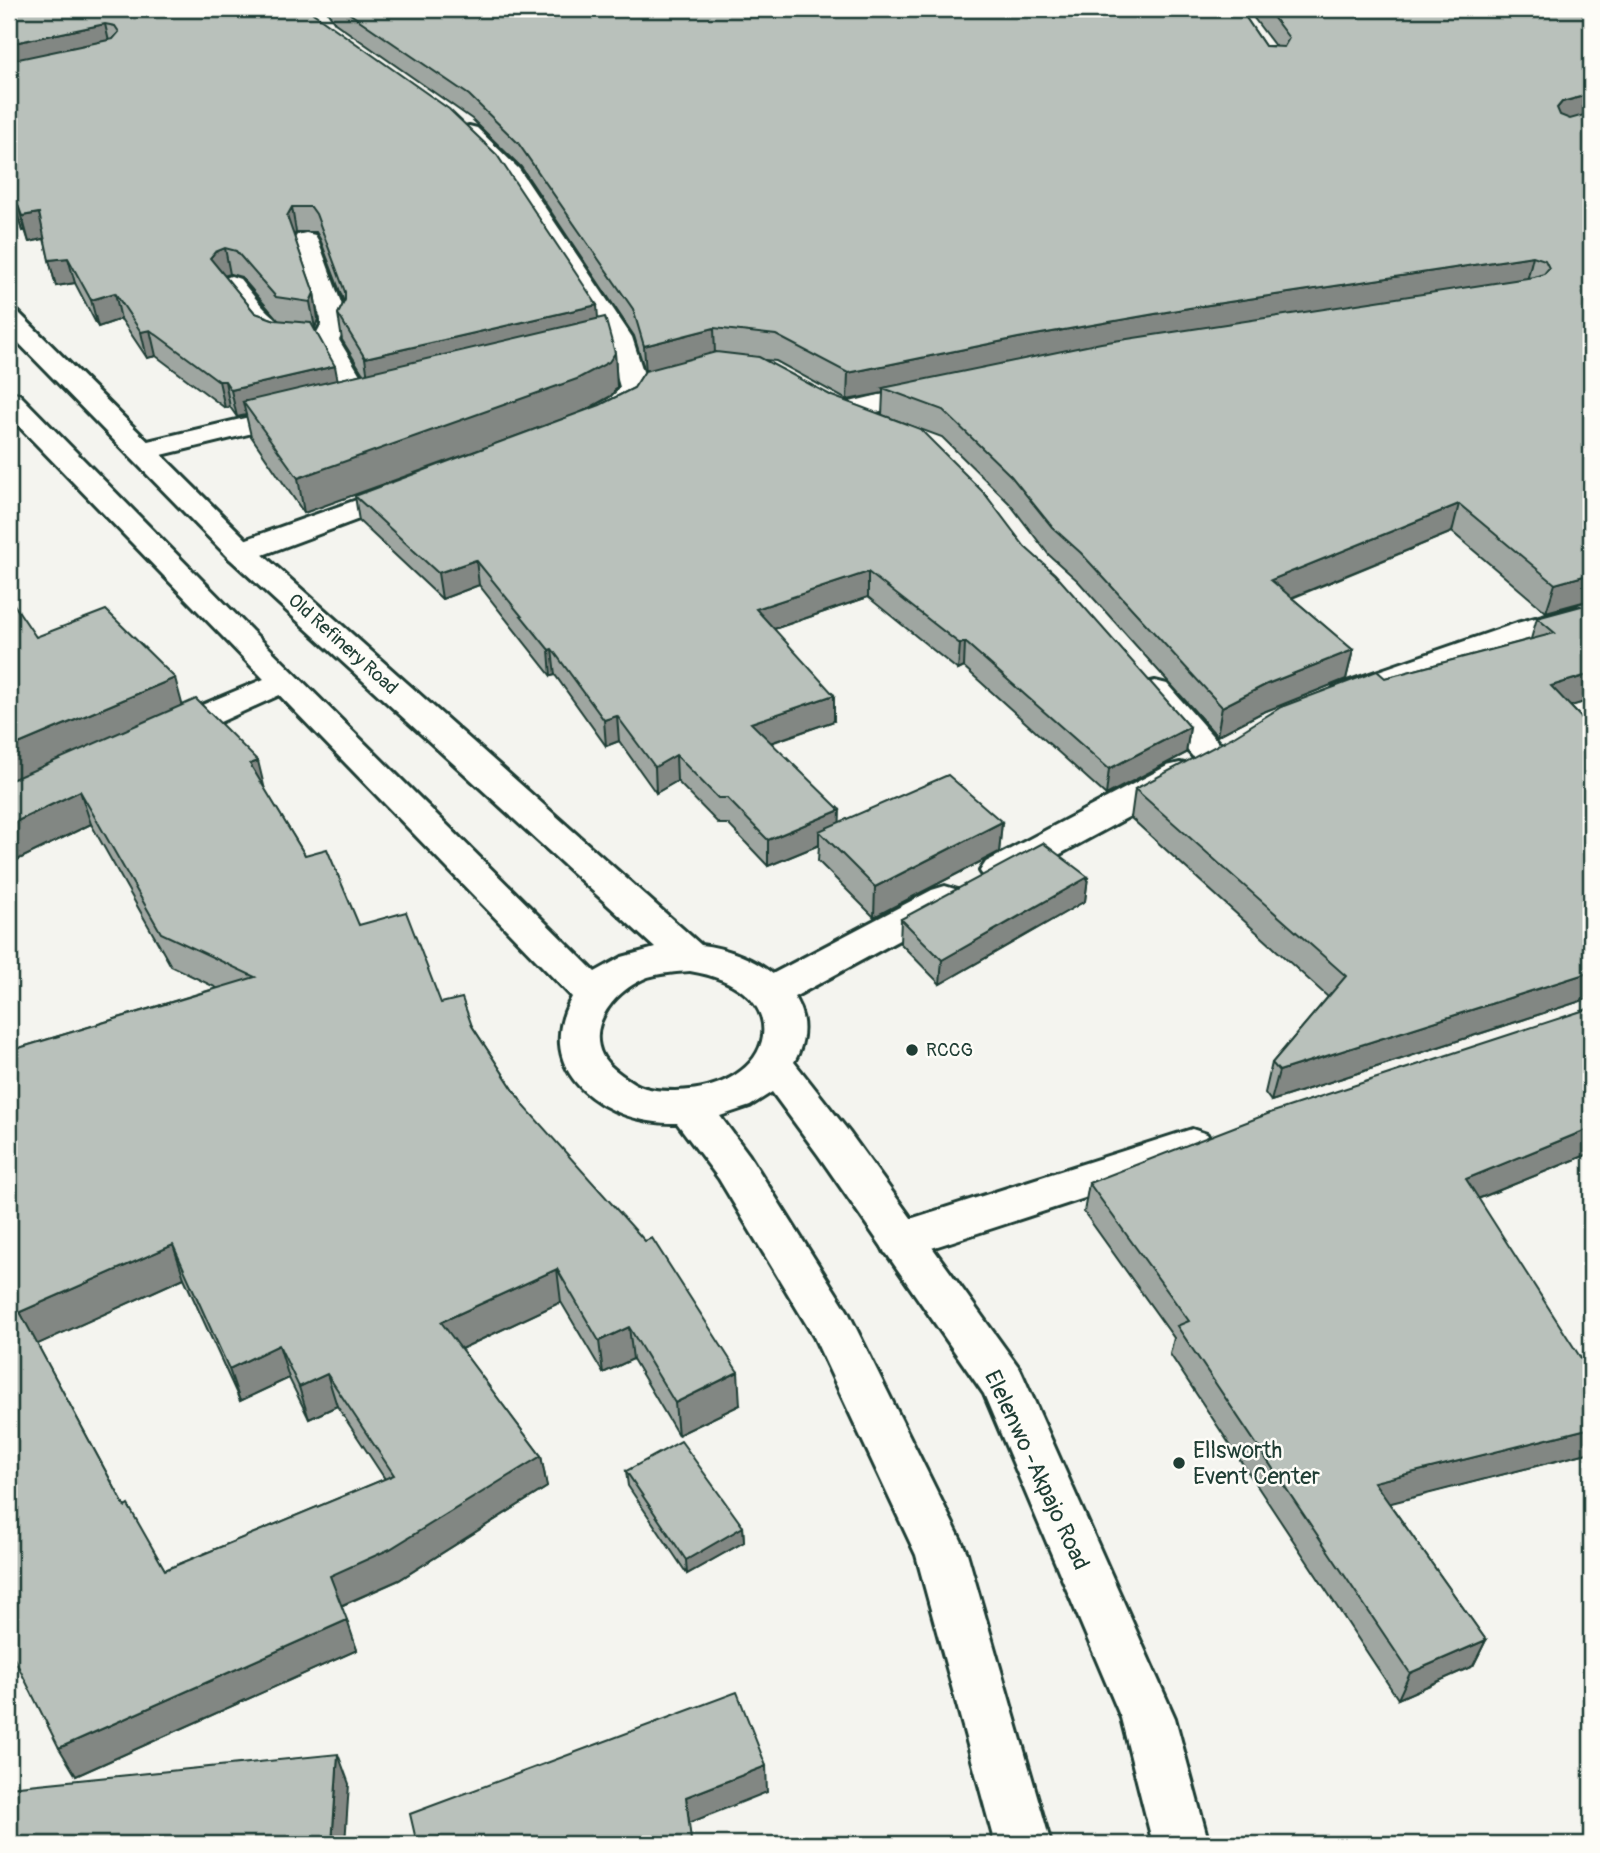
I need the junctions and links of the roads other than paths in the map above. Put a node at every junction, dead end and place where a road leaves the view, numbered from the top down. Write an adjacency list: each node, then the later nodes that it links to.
1 (451, 118): 9 (main road)
2 (306, 240): 5 (main road)
3 (231, 284): 5 (main road)
4 (9, 318): 10 (main road, Old Refinery Road)
5 (326, 340): 10 (main road)
6 (964, 383): 8 (main road)
7 (9, 400): 15 (main road)
8 (889, 428)
9 (565, 431)
10 (141, 451): 12 (main road, Old Refinery Road)
11 (435, 481): 12 (main road)
12 (241, 552): 20 (main road, Old Refinery Road)
13 (1591, 613): 16 (main road)
14 (1140, 674): 19 (main road)
15 (283, 681): 18 (main road); 22 (main road)
16 (1314, 706)
17 (1242, 738): 19 (main road)
18 (134, 748)
19 (1212, 757): 21 (main road)
20 (690, 957): 21 (main road); 22 (main road)
21 (771, 992): 23 (main road)
22 (595, 996): 24 (main road)
23 (773, 1064): 24 (main road); 26 (main road, Elelenwo -Akpajo Road)
24 (689, 1107): 27 (main road)
25 (1233, 1133): 26 (main road)
26 (901, 1240): 28 (main road, Elelenwo -Akpajo Road)
27 (1023, 1844)
28 (1181, 1844)

